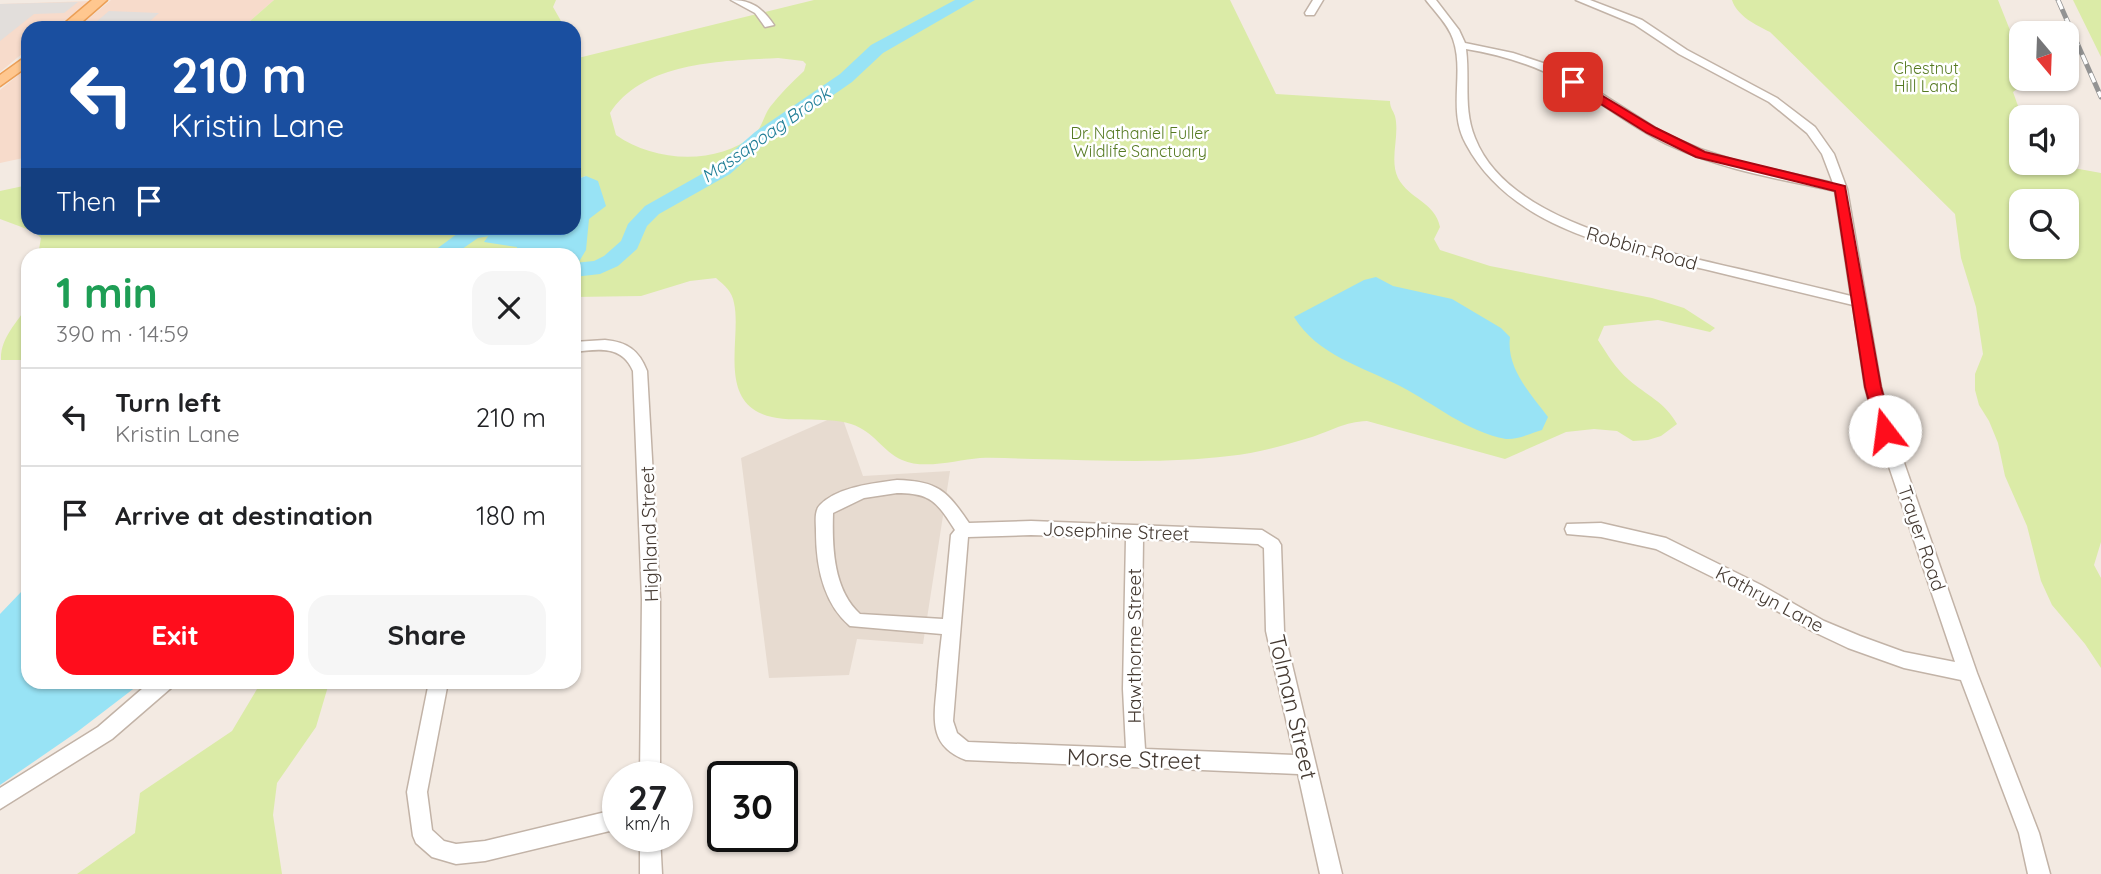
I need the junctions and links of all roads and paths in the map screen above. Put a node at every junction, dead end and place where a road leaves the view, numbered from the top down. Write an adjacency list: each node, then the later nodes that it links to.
1 (100, 0): 7 (main road)
2 (736, 0): 8 (street)
3 (1318, 0): 6 (street)
4 (1431, 0): 9 (street)
5 (1581, 0): 12 (street, Trayer Road)
6 (1310, 13)
7 (74, 21)
8 (769, 25)
9 (1460, 45): 12 (street); 13 (street, Robbin Road)
10 (21, 65): 11 (main road)
11 (0, 82)
12 (1841, 188): 13 (street, Trayer Road)
13 (1858, 302): 20 (street, Trayer Road)
14 (581, 347): 24 (street, Highland Street)
15 (964, 530): 17 (street, Josephine Street); 19 (street); 19 (street)
16 (1573, 530): 20 (street, Kathryn Lane)
17 (1135, 533): 18 (street, Josephine Street); 23 (street, Hawthorne Street)
18 (1268, 540): 25 (street, Tolman Street)
19 (950, 627): 23 (street, Morse Street)
20 (1968, 673): 31 (street, Trayer Road)
21 (156, 689): 26 (street)
22 (438, 689): 27 (street)
23 (1136, 760): 25 (street, Morse Street)
24 (650, 761)
25 (1306, 765): 30 (street, Tolman Street)
26 (0, 799)
27 (602, 823)
28 (650, 852): 29 (street)
29 (651, 874)
30 (1331, 874)
31 (2039, 874)

